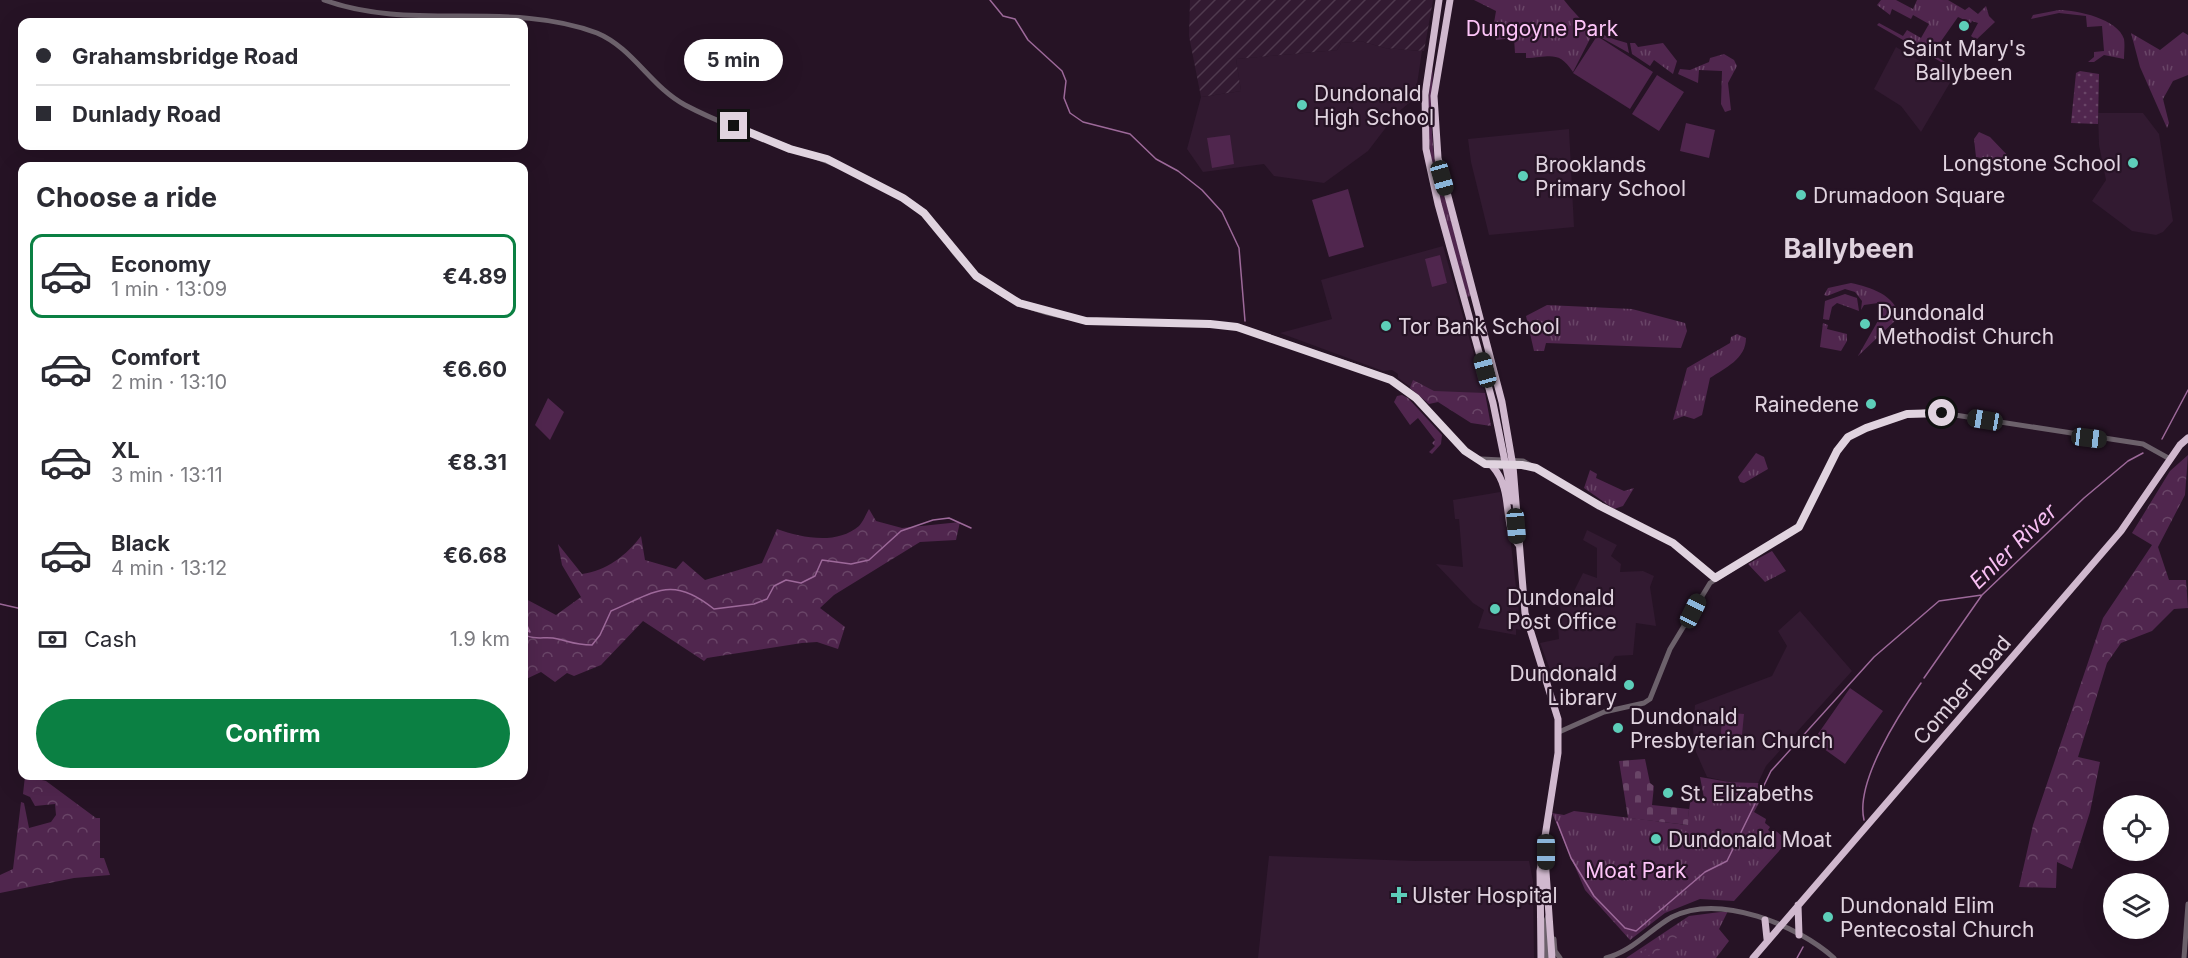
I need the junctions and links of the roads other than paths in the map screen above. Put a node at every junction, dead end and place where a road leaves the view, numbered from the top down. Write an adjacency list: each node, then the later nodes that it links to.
1 (324, 0): 5 (street)
2 (1439, 0): 7 (highway)
3 (1450, 0): 7 (highway)
4 (2188, 438): 6 (highway, Comber Road)
5 (1479, 459): 7 (street); 8 (street)
6 (2170, 459): 10 (street); 14 (highway, Comber Road)
7 (1509, 462): 8 (street); 9 (highway); 10 (street)
8 (1493, 467): 9 (highway)
9 (1518, 544): 11 (highway)
10 (1715, 578): 11 (street)
11 (1559, 732): 12 (highway)
12 (1544, 848): 15 (highway); 20 (highway)
13 (2188, 904): 27 (street)
14 (1798, 905): 17 (highway, Comber Road); 18 (highway)
15 (1549, 920): 21 (street); 22 (highway); 23 (street)
16 (1765, 920): 17 (street); 19 (highway); 24 (street)
17 (1779, 926): 18 (street); 19 (highway, Comber Road)
18 (1799, 935): 26 (street)
19 (1766, 942): 25 (highway, Comber Road)
20 (1541, 958)
21 (1547, 958)
22 (1552, 958)
23 (1560, 958)
24 (1606, 958)
25 (1753, 958)
26 (1834, 958)
27 (2184, 958)

